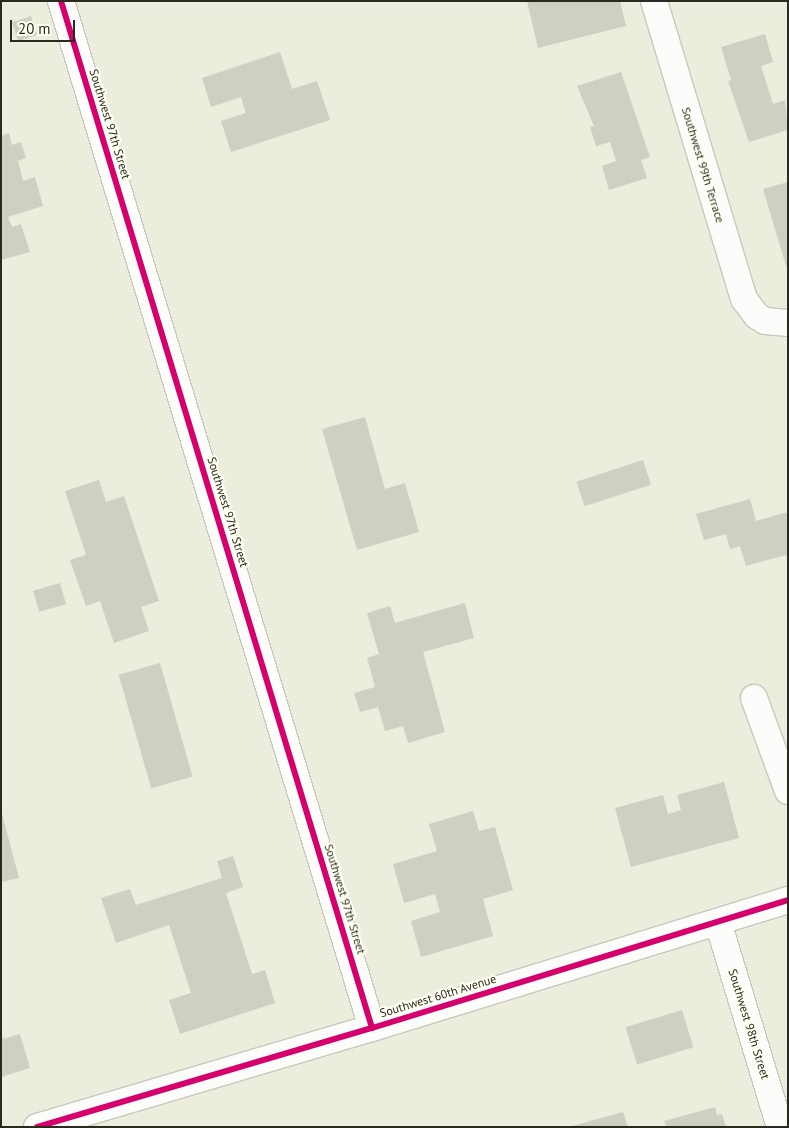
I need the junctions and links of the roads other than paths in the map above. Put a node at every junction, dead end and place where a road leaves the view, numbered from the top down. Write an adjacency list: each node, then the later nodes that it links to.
1 (61, 1): 8 (street, Southwest 97th Street)
2 (654, 1): 3 (street, Southwest 99th Terrace)
3 (776, 322)
4 (754, 698): 5 (street)
5 (788, 791)
6 (788, 900): 7 (street, Southwest 60th Avenue)
7 (718, 922): 8 (street, Southwest 60th Avenue); 10 (street, Southwest 98th Street)
8 (372, 1028): 9 (street, Southwest 60th Avenue)
9 (36, 1127)
10 (780, 1127)

